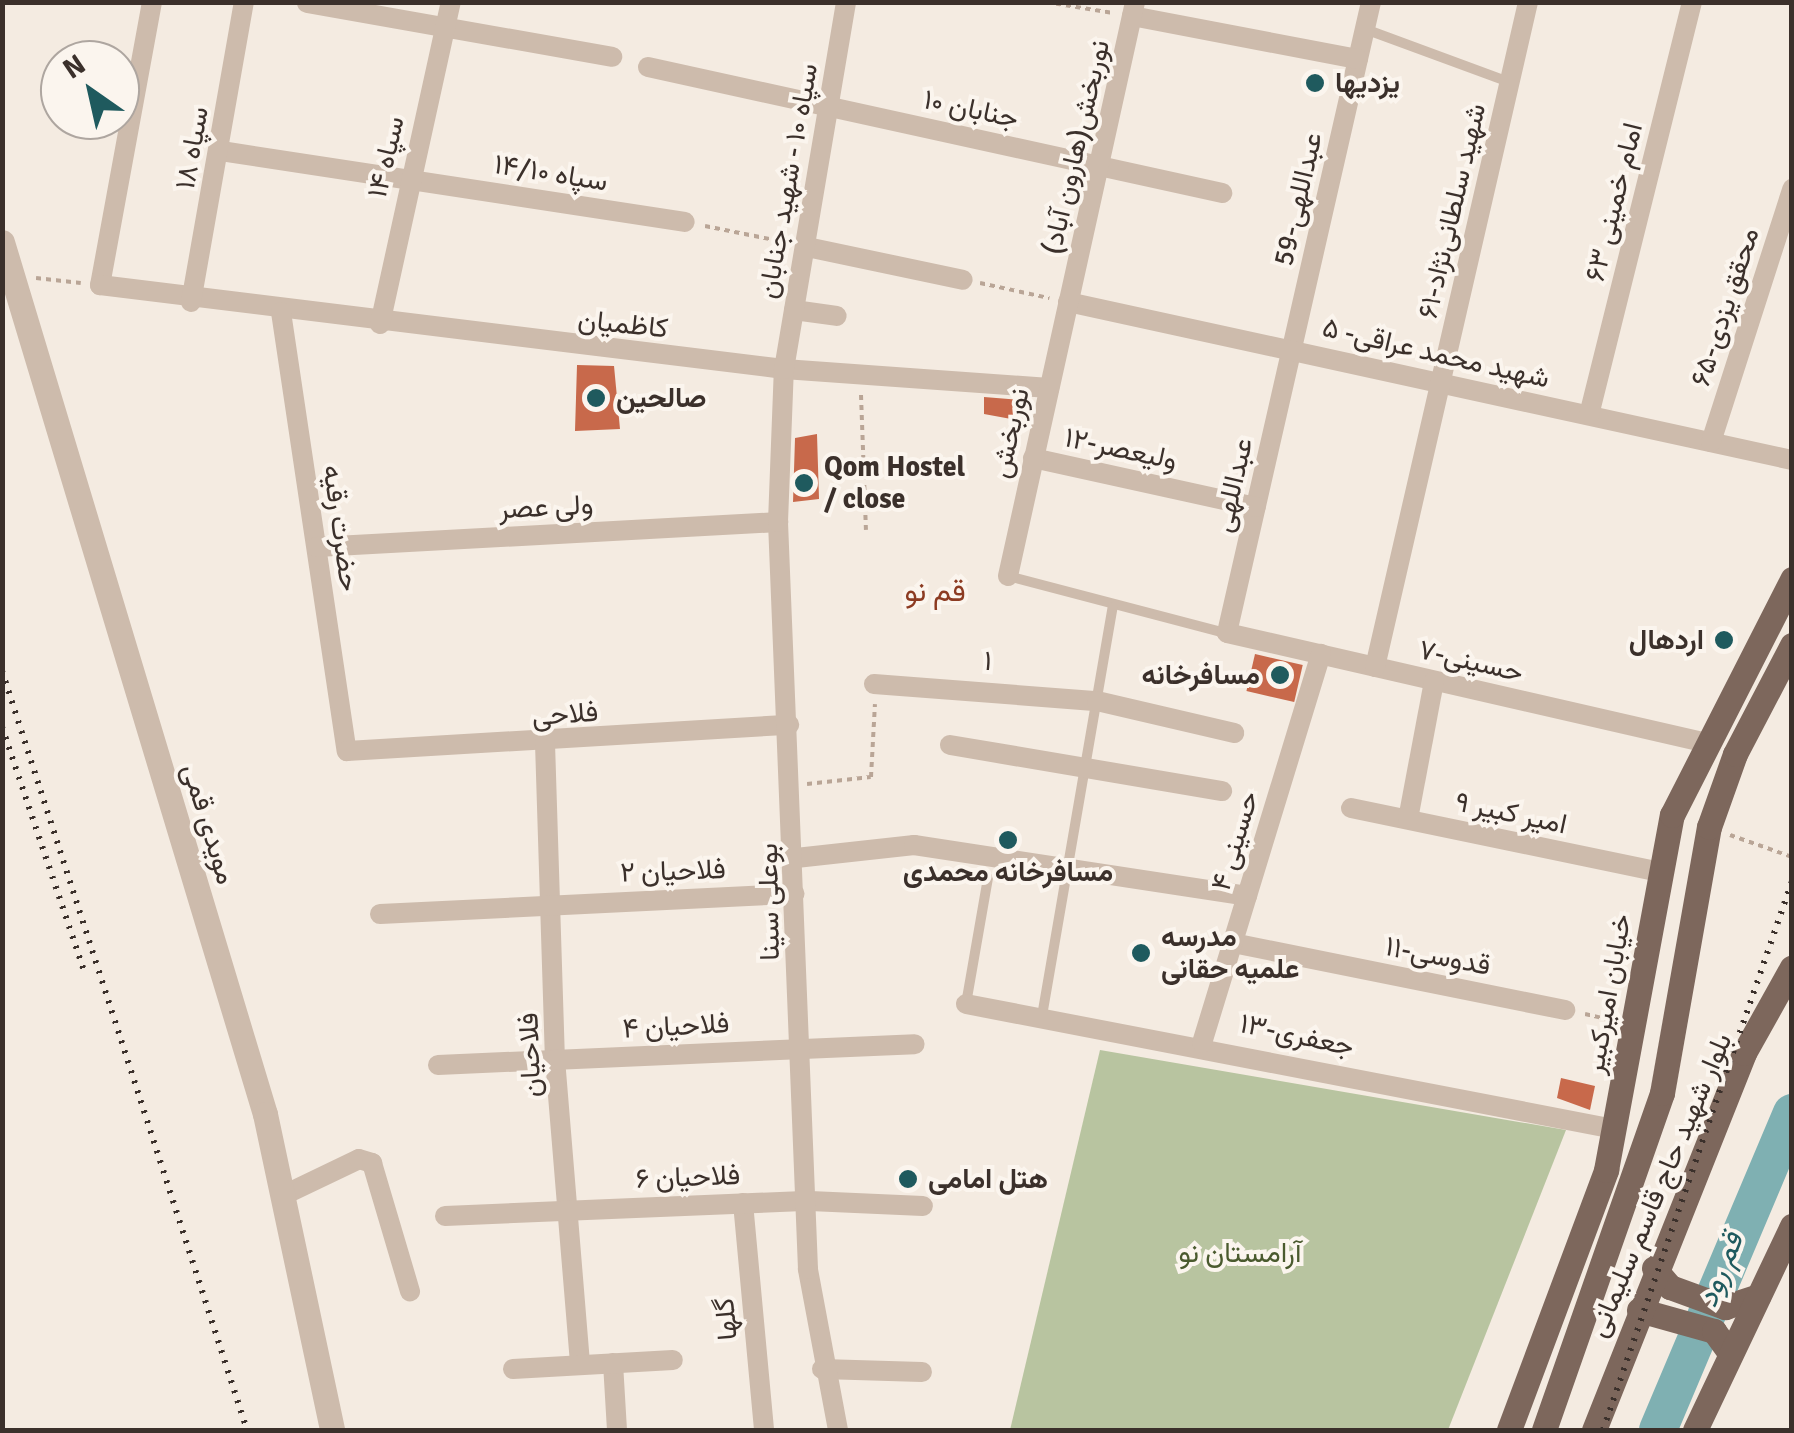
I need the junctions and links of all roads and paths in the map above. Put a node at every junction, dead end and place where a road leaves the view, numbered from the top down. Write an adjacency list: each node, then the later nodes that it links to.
1 (152, 2): 28 (street)
2 (244, 2): 18 (street, سپاه ۱۸)
3 (451, 2): 11 (street, سپاه ۱۴)
4 (846, 2): 17 (street, سپاه ۱۰ - شهید جنابان)
5 (1046, 2): 10 (path)
6 (1371, 2): 12 (street, عبداللهی-59)
7 (1528, 2): 16 (street, شهید سلطانی‌نژاد-۶۱)
8 (1692, 2): 40 (street, امام خمینی ۶۳)
9 (307, 3): 11 (street)
10 (1134, 10): 14 (street); 19 (street, نوربخش(هارون آباد))
11 (446, 24): 13 (street); 20 (street, سپاه ۱۴)
12 (1365, 29): 14 (street, عبداللهی-59); 16 (lane)
13 (612, 56)
14 (1358, 59): 35 (street, عبداللهی-59)
15 (648, 67): 17 (street, جنابان ۱۰)
16 (1510, 82): 38 (street, شهید سلطانی‌نژاد-۶۱)
17 (828, 107): 19 (street, جنابان ۱۰); 25 (street, سپاه ۱۰ - شهید جنابان)
18 (221, 151): 20 (street, سپاه ۱۴/۱۰); 29 (street, سپاه ۱۸)
19 (1103, 165): 22 (street, جنابان ۱۰); 30 (street, نوربخش(هارون آباد))
20 (408, 179): 23 (street, سپاه ۱۴/۱۰); 34 (street, سپاه ۱۴)
21 (1792, 189): 41 (street, محقق یزدی-۶۵)
22 (1222, 193)
23 (685, 222): 25 (path)
24 (2, 242): 26 (street, مویدی قمی)
25 (807, 247): 27 (street); 31 (street, سپاه ۱۰ - شهید جنابان)
26 (12, 275): 28 (path); 91 (street, مویدی قمی)
27 (963, 280): 30 (path)
28 (100, 285): 29 (street, کاظمیان)
29 (192, 302): 32 (street, کاظمیان)
30 (1068, 302): 35 (street, شهید محمد عراقی- ۵); 39 (street, نوربخش)
31 (794, 310): 33 (street); 36 (street, سپاه ۱۰ - شهید جنابان)
32 (281, 312): 34 (street, کاظمیان); 47 (street, حضرت رقیه)
33 (838, 316)
34 (380, 324): 36 (street, کاظمیان)
35 (1292, 349): 38 (street, شهید محمد عراقی- ۵); 44 (street, عبداللهی)
36 (784, 370): 37 (street, کاظمیان); 45 (street, بوعلی سینا)
37 (860, 375): 39 (street, کاظمیان); 46 (path)
38 (1440, 384): 40 (street, شهید محمد عراقی- ۵); 54 (street, شهید سلطانی‌نژاد-۶۱)
39 (1049, 388): 42 (street, نوربخش)
40 (1589, 415): 41 (street, شهید محمد عراقی- ۵)
41 (1712, 442): 43 (street, شهید محمد عراقی- ۵)
42 (1032, 458): 44 (street, ولیعصر-۱۲); 48 (street, نوربخش)
43 (1792, 460)
44 (1256, 507): 51 (street, عبداللهی)
45 (778, 522): 47 (street, ولی عصر); 58 (street, بوعلی سینا)
46 (866, 530)
47 (318, 547): 63 (street, حضرت رقیه)
48 (1008, 576): 50 (lane)
49 (1792, 579): 60 (main road, خیابان امیرکبیر)
50 (1114, 607): 51 (lane); 57 (lane)
51 (1228, 633): 53 (street, حسینی-۷)
52 (1792, 645): 69 (main road)
53 (1321, 654): 54 (street, حسینی-۷); 76 (street, حسینی ۴)
54 (1375, 667): 55 (street, حسینی-۷)
55 (1434, 681): 60 (street, حسینی-۷); 68 (street)
56 (874, 684): 57 (street, ۱); 65 (path)
57 (1097, 701): 59 (street, ۱); 64 (lane)
58 (789, 725): 61 (street, فلاحی); 65 (street, بوعلی سینا)
59 (1234, 733)
60 (1702, 742): 73 (main road, خیابان امیرکبیر)
61 (545, 743): 63 (street, فلاحی); 77 (street, فلاحیان)
62 (950, 745): 64 (street)
63 (347, 751)
64 (1086, 768): 66 (street); 72 (lane)
65 (792, 784): 71 (street, بوعلی سینا)
66 (1222, 791)
67 (1351, 808): 68 (street, امیر کبیر ۹)
68 (1408, 819): 73 (street, امیر کبیر ۹)
69 (1709, 827): 70 (path); 114 (main road)
70 (1792, 857)
71 (796, 858): 72 (street); 75 (street, بوعلی سینا)
72 (1069, 864): 76 (street); 83 (lane)
73 (1659, 872): 84 (main road, خیابان امیرکبیر)
74 (988, 878): 81 (lane)
75 (795, 894): 77 (street, فلاحیان ۲); 87 (street, بوعلی سینا)
76 (1247, 896): 79 (street, حسینی ۴)
77 (553, 902): 78 (street); 88 (street, فلاحیان)
78 (380, 914)
79 (1232, 943): 82 (street, قدوسی-۱۱); 85 (street, حسینی ۴)
80 (1792, 967): 98 (main road, بلوار شهید حاج قاسم سلیمانی)
81 (966, 1004): 83 (street, جعفری-۱۳)
82 (1566, 1010): 84 (path)
83 (1042, 1016): 85 (street, جعفری-۱۳)
84 (1632, 1025): 90 (main road, خیابان امیرکبیر)
85 (1202, 1043): 90 (street, جعفری-۱۳)
86 (916, 1044): 87 (street, فلاحیان ۴)
87 (800, 1048): 88 (street, فلاحیان ۴); 92 (street, بوعلی سینا)
88 (555, 1059): 89 (street, فلاحیان ۴); 95 (street, فلاحیان)
89 (438, 1065)
90 (1614, 1129): 113 (main road, خیابان امیرکبیر)
91 (284, 1195): 99 (street); 109 (street, مویدی قمی)
92 (810, 1201): 93 (street, فلاحیان ۶); 94 (street, فلاحیان ۶); 107 (street, بوعلی سینا)
93 (744, 1202): 95 (street, فلاحیان ۶); 111 (street, گلها)
94 (922, 1206)
95 (568, 1208): 96 (street, فلاحیان ۶); 105 (street, فلاحیان)
96 (445, 1216)
97 (1792, 1226): 100 (main road)
98 (1662, 1278): 100 (main road); 101 (main road, بلوار شهید حاج قاسم سلیمانی)
99 (410, 1291)
100 (1758, 1296): 102 (main road)
101 (1648, 1311): 102 (main road); 115 (main road, بلوار شهید حاج قاسم سلیمانی)
102 (1730, 1353): 116 (main road)
103 (673, 1360): 104 (street)
104 (612, 1363): 105 (street); 110 (street)
105 (580, 1365): 106 (street)
106 (513, 1369)
107 (822, 1369): 108 (street); 112 (street, بوعلی سینا)
108 (922, 1372)
109 (332, 1430)
110 (617, 1430)
111 (764, 1430)
112 (838, 1430)
113 (1510, 1430)
114 (1544, 1430)
115 (1594, 1430)
116 (1695, 1430)

